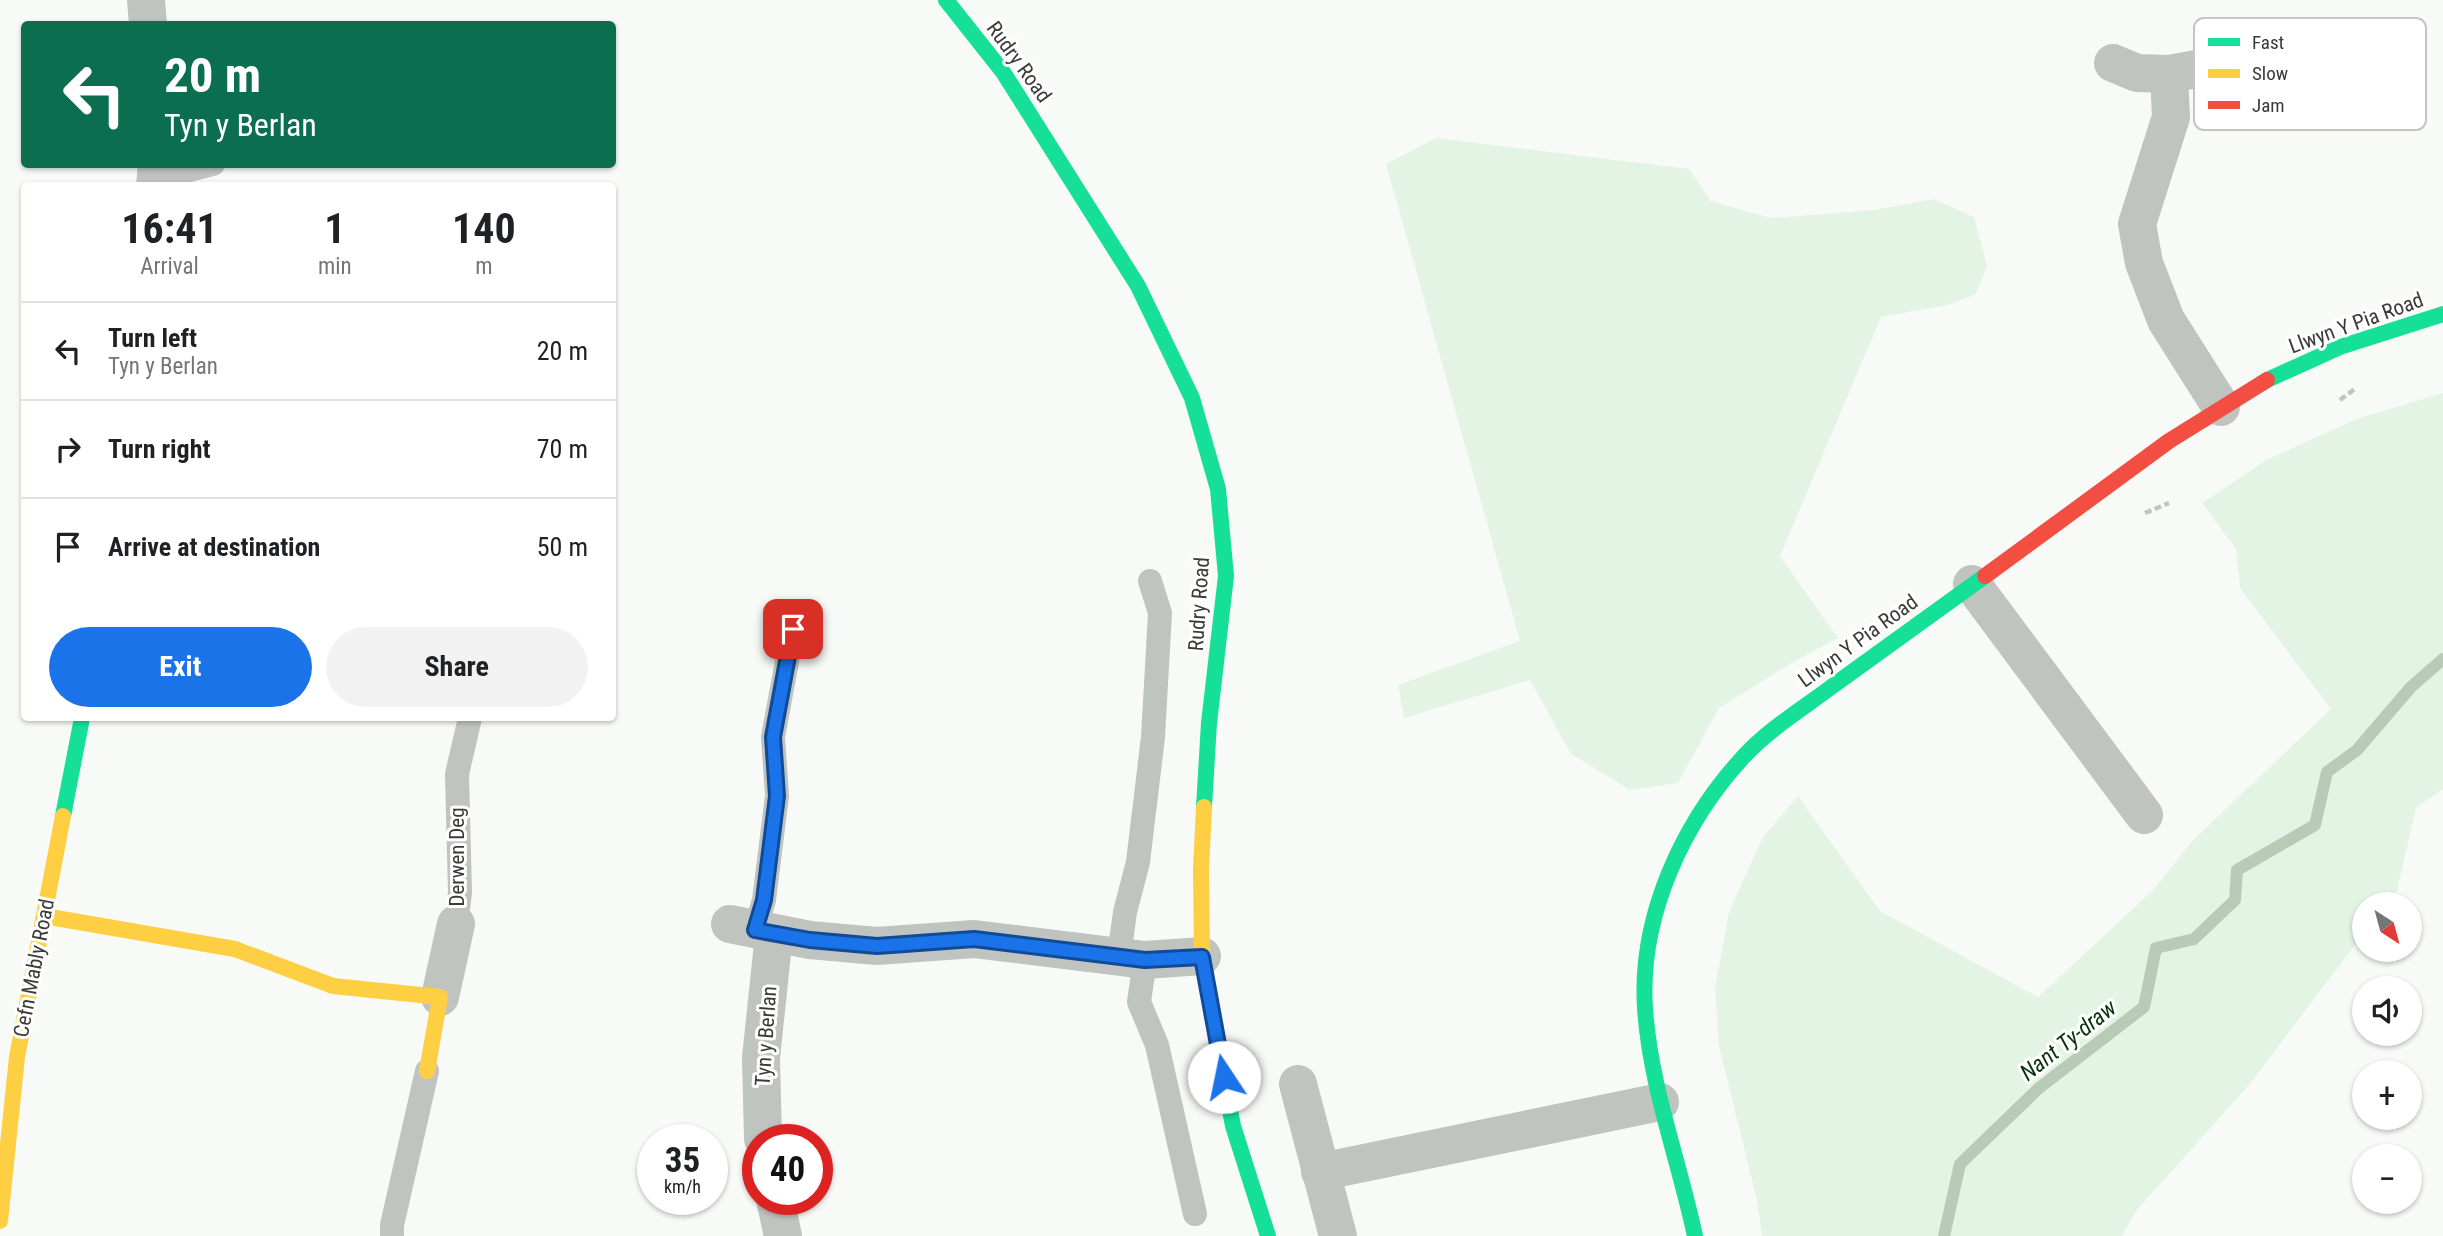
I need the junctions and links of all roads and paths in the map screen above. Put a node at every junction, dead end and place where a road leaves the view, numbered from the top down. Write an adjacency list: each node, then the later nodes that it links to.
1 (146, 0): 3 (street)
2 (946, 0): 23 (street, Rudry Road)
3 (148, 21)
4 (2113, 63): 6 (street)
5 (2194, 69): 6 (street)
6 (2169, 74): 11 (street)
7 (194, 168): 8 (lane)
8 (156, 176): 9 (lane)
9 (183, 182)
10 (2443, 314): 11 (street, Llwyn Y Pia Road)
11 (2221, 407): 15 (street, Llwyn Y Pia Road)
12 (2169, 503): 13 (path)
13 (2136, 519)
14 (1150, 581): 24 (lane)
15 (1972, 584): 19 (street); 28 (street, Llwyn Y Pia Road)
16 (793, 629): 22 (lane)
17 (81, 721): 20 (street, Cefn Mably Road)
18 (469, 721): 21 (lane, Derwen Deg)
19 (2144, 815)
20 (44, 916): 25 (street); 33 (street, Cefn Mably Road)
21 (456, 924): 25 (street, Derwen Deg)
22 (753, 929): 24 (street); 29 (street, Tyn y Berlan)
23 (1202, 957): 24 (street); 36 (street, Rudry Road)
24 (1132, 958): 31 (lane)
25 (440, 997): 26 (street, Derwen Deg)
26 (428, 1071): 34 (lane)
27 (1298, 1084): 30 (street)
28 (1660, 1102): 30 (street); 38 (street, Llwyn Y Pia Road)
29 (763, 1124)
30 (1320, 1172): 37 (street)
31 (1195, 1214)
32 (778, 1215): 35 (street)
33 (0, 1221)
34 (392, 1236)
35 (783, 1236)
36 (1268, 1236)
37 (1338, 1236)
38 (1695, 1236)

